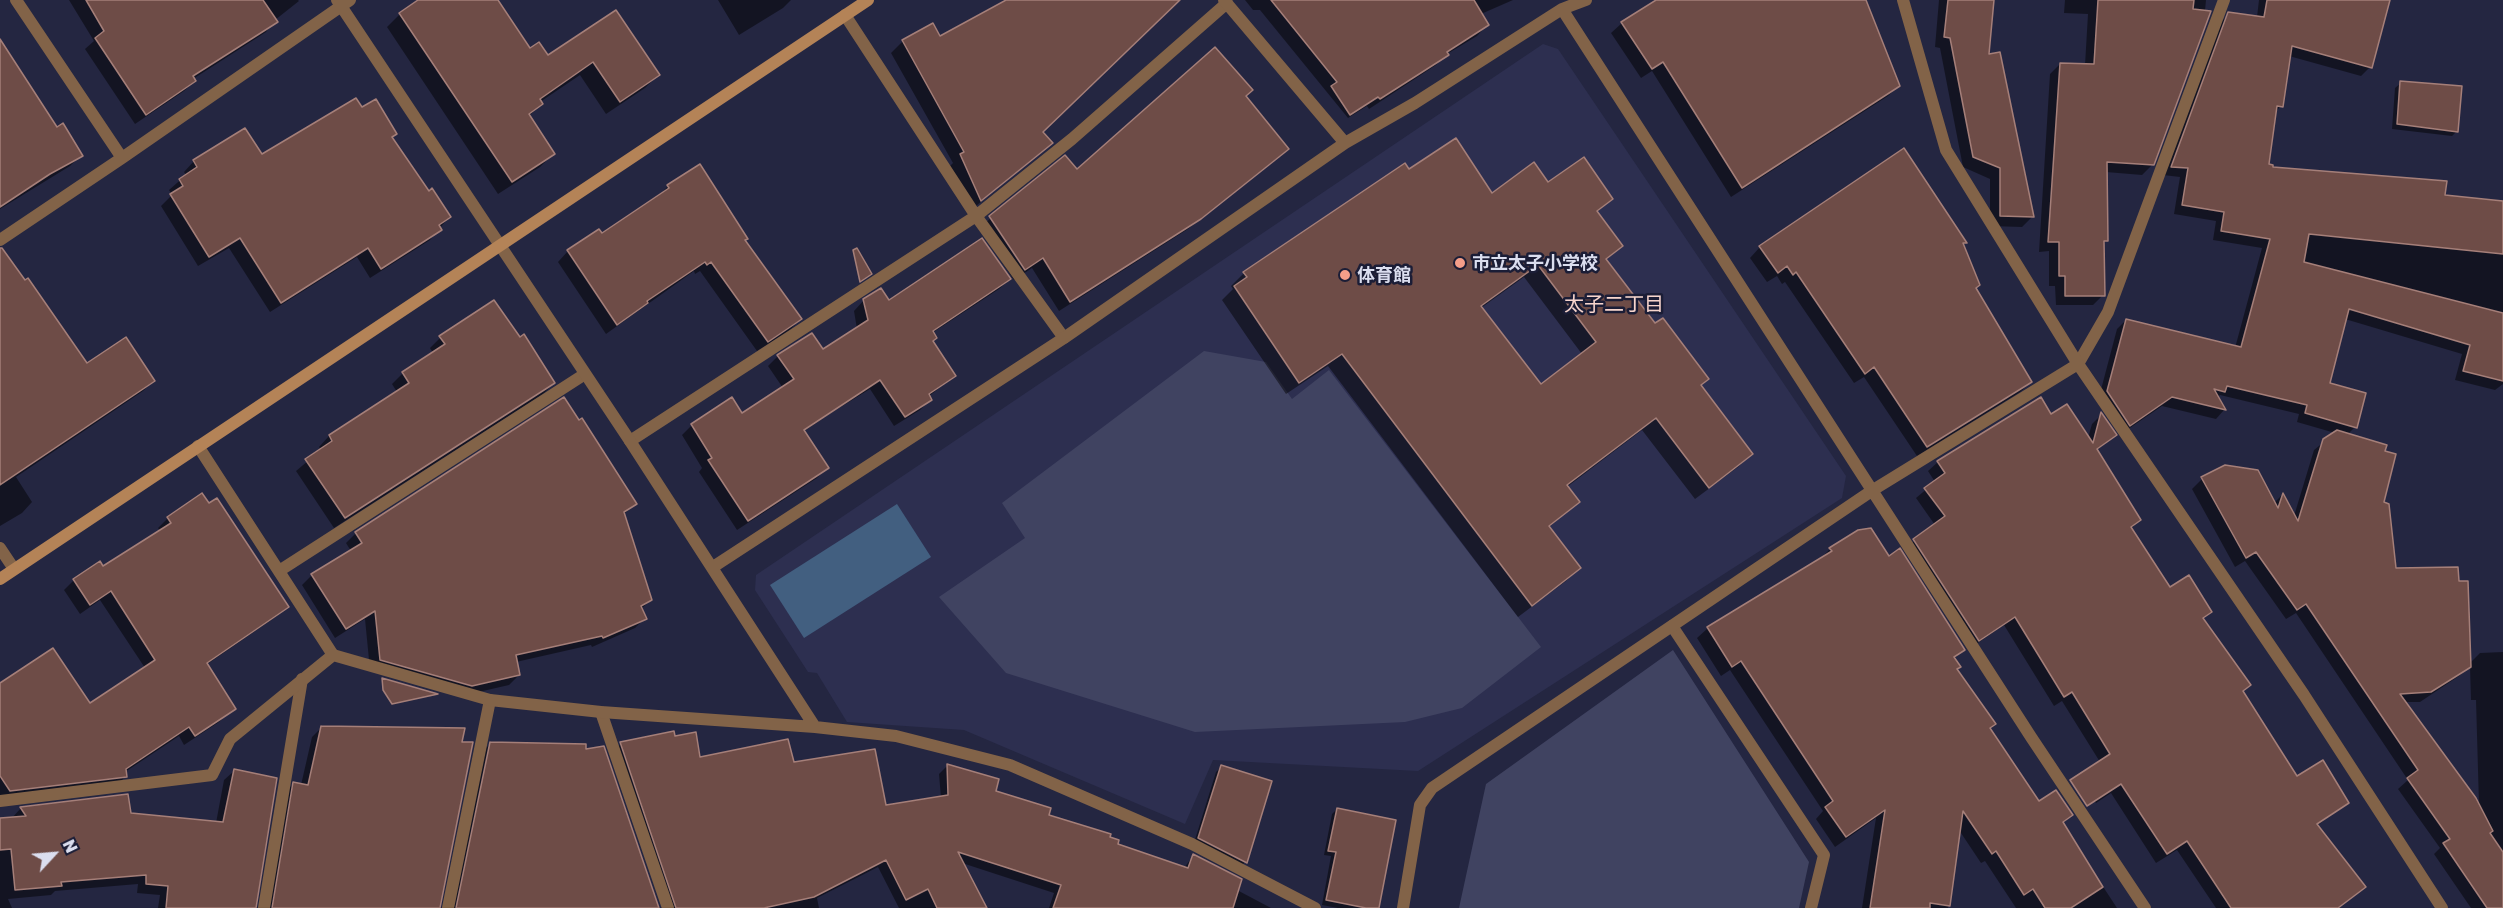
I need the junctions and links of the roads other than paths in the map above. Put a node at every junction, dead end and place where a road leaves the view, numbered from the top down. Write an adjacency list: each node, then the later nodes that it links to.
1 (16, 0): 11 (street)
2 (868, 0): 9 (street)
3 (1586, 0): 8 (street)
4 (1903, 0): 16 (street)
5 (2224, 0): 16 (street)
6 (1226, 1): 10 (street); 12 (street)
7 (342, 2): 11 (street); 14 (street)
8 (1562, 9): 10 (street); 20 (street)
9 (845, 15): 12 (street); 14 (street)
10 (1345, 143): 15 (street)
11 (122, 158): 13 (street)
12 (976, 216): 15 (street); 18 (street)
13 (0, 240)
14 (499, 244): 17 (street); 19 (street)
15 (1064, 338): 22 (street)
16 (2078, 364): 20 (street); 40 (street)
17 (585, 374): 18 (street); 24 (street)
18 (630, 441): 22 (street)
19 (198, 446): 23 (street); 24 (street)
20 (1873, 490): 26 (street); 39 (street)
21 (0, 548): 23 (street)
22 (712, 567): 31 (street)
23 (14, 569): 25 (street)
24 (279, 571): 27 (street)
25 (0, 579)
26 (1672, 626): 37 (street); 38 (street)
27 (333, 655): 28 (street); 29 (street)
28 (302, 679): 32 (street); 33 (street)
29 (490, 700): 30 (street); 34 (street)
30 (601, 712): 31 (street); 35 (street)
31 (815, 727): 36 (street)
32 (0, 801)
33 (264, 908)
34 (448, 908)
35 (668, 908)
36 (1315, 908)
37 (1404, 908)
38 (1811, 908)
39 (2145, 908)
40 (2442, 908)

